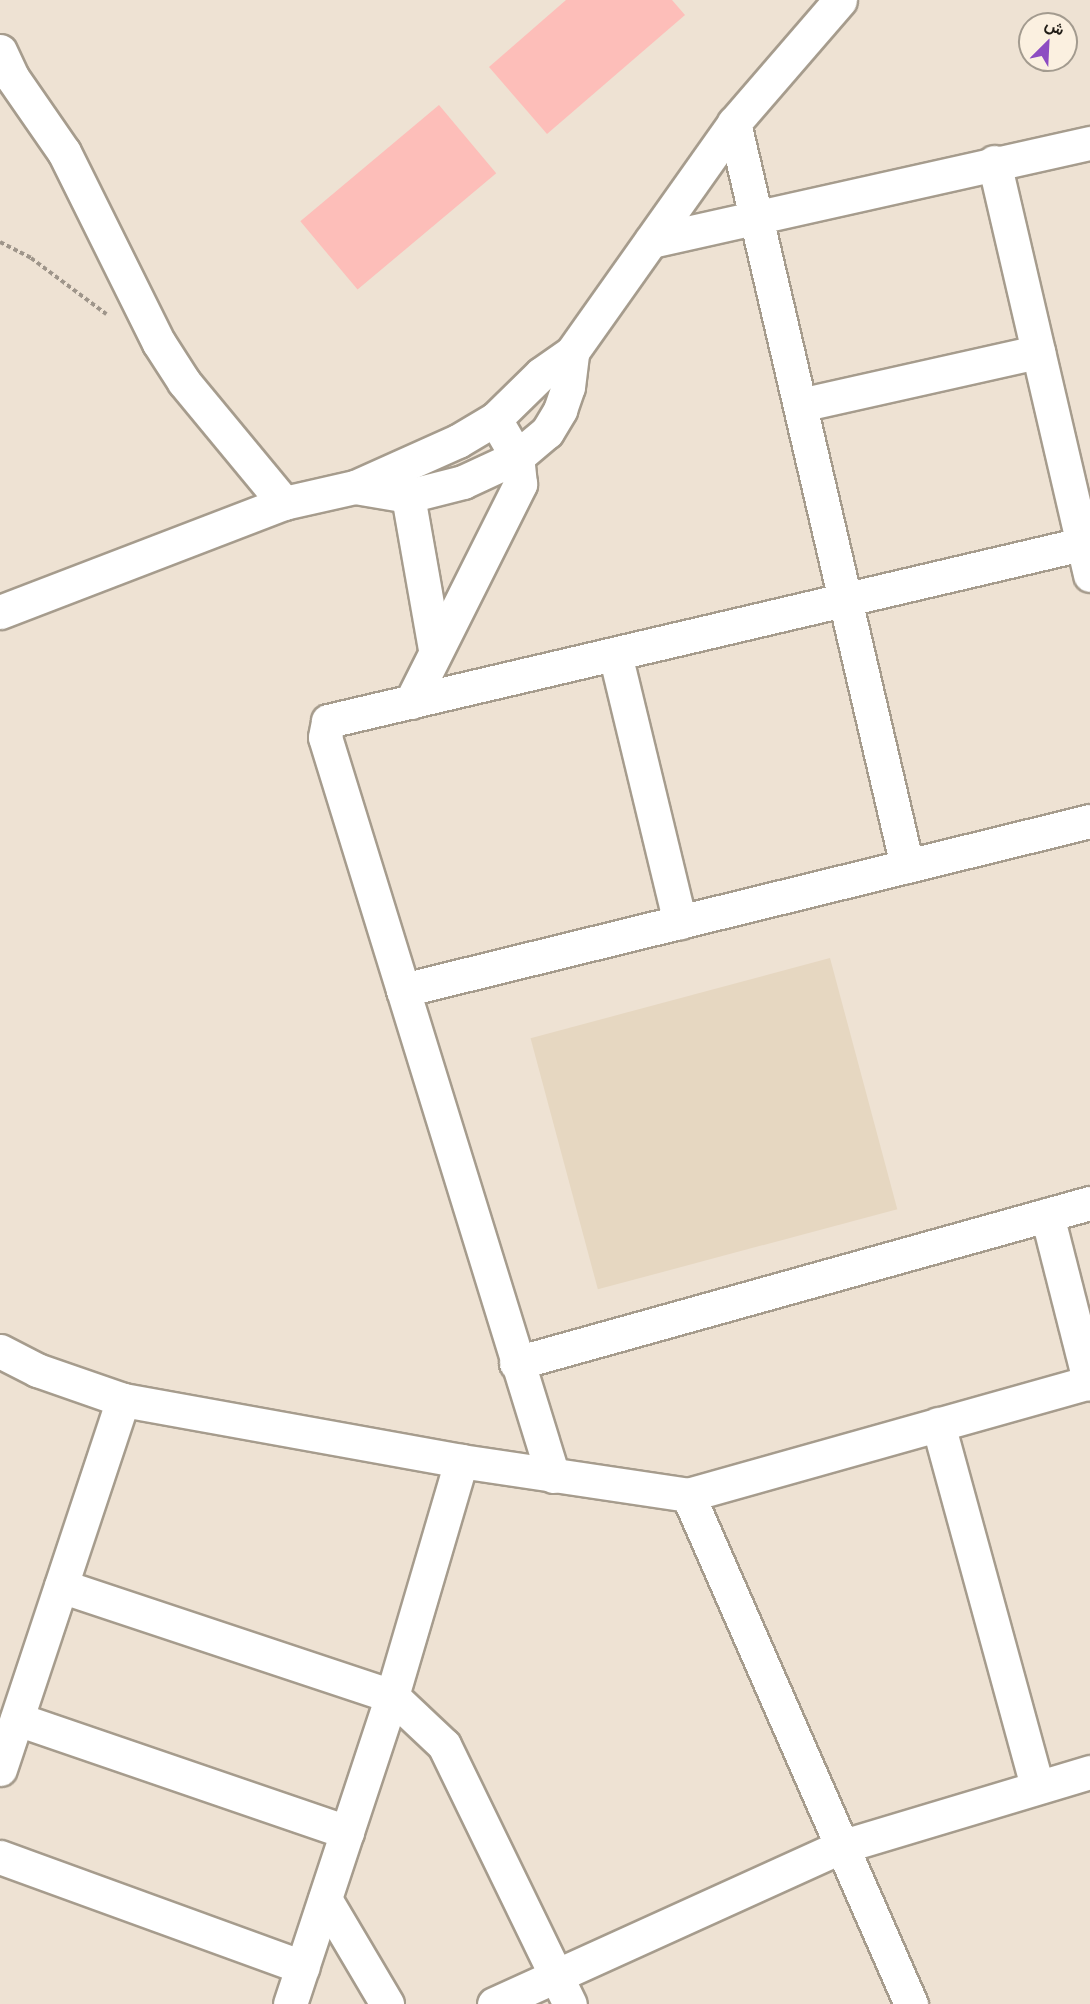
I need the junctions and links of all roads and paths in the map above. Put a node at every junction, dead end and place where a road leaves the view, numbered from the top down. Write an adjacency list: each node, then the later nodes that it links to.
1 (840, 0): 3 (street)
2 (0, 51): 17 (street)
3 (734, 123): 6 (street); 7 (street)
4 (1090, 143): 5 (street)
5 (994, 162): 6 (street); 11 (street)
6 (756, 214): 7 (street); 12 (street)
7 (651, 240): 10 (street)
8 (0, 242): 9 (path)
9 (110, 317)
10 (572, 352): 13 (street); 14 (street)
11 (1038, 352): 12 (street); 18 (street)
12 (800, 405): 20 (street)
13 (495, 418): 14 (street); 15 (street)
14 (517, 457): 16 (street); 22 (street)
15 (355, 487): 16 (street); 17 (street)
16 (408, 496): 22 (street)
17 (284, 503): 21 (street)
18 (1086, 542): 19 (street); 20 (street)
19 (1090, 575)
20 (845, 599): 23 (street); 26 (street)
21 (0, 612)
22 (435, 649): 24 (street)
23 (615, 654): 24 (street); 27 (street)
24 (411, 702): 28 (street)
25 (1090, 820): 26 (street)
26 (907, 866): 27 (street)
27 (680, 922): 28 (street)
28 (403, 990): 32 (street)
29 (1090, 1203): 30 (street)
30 (1047, 1215): 32 (street); 33 (street)
31 (0, 1351): 34 (street)
32 (516, 1363): 37 (street)
33 (1090, 1383): 35 (street)
34 (123, 1400): 36 (street); 39 (street)
35 (938, 1424): 38 (street); 44 (street)
36 (460, 1461): 37 (street); 40 (street)
37 (553, 1476): 38 (street)
38 (688, 1495): 46 (street)
39 (61, 1586): 40 (street); 41 (street)
40 (392, 1696): 45 (street); 50 (street)
41 (17, 1719): 42 (street); 45 (street)
42 (0, 1769)
43 (1090, 1772): 44 (street)
44 (1037, 1787): 46 (street)
45 (347, 1832): 48 (street)
46 (840, 1847): 50 (street); 54 (street)
47 (0, 1857): 49 (street)
48 (325, 1899): 49 (street); 52 (street)
49 (303, 1967): 51 (street)
50 (564, 1991): 53 (street)
51 (290, 2004)
52 (387, 2004)
53 (494, 2004)
54 (911, 2004)

